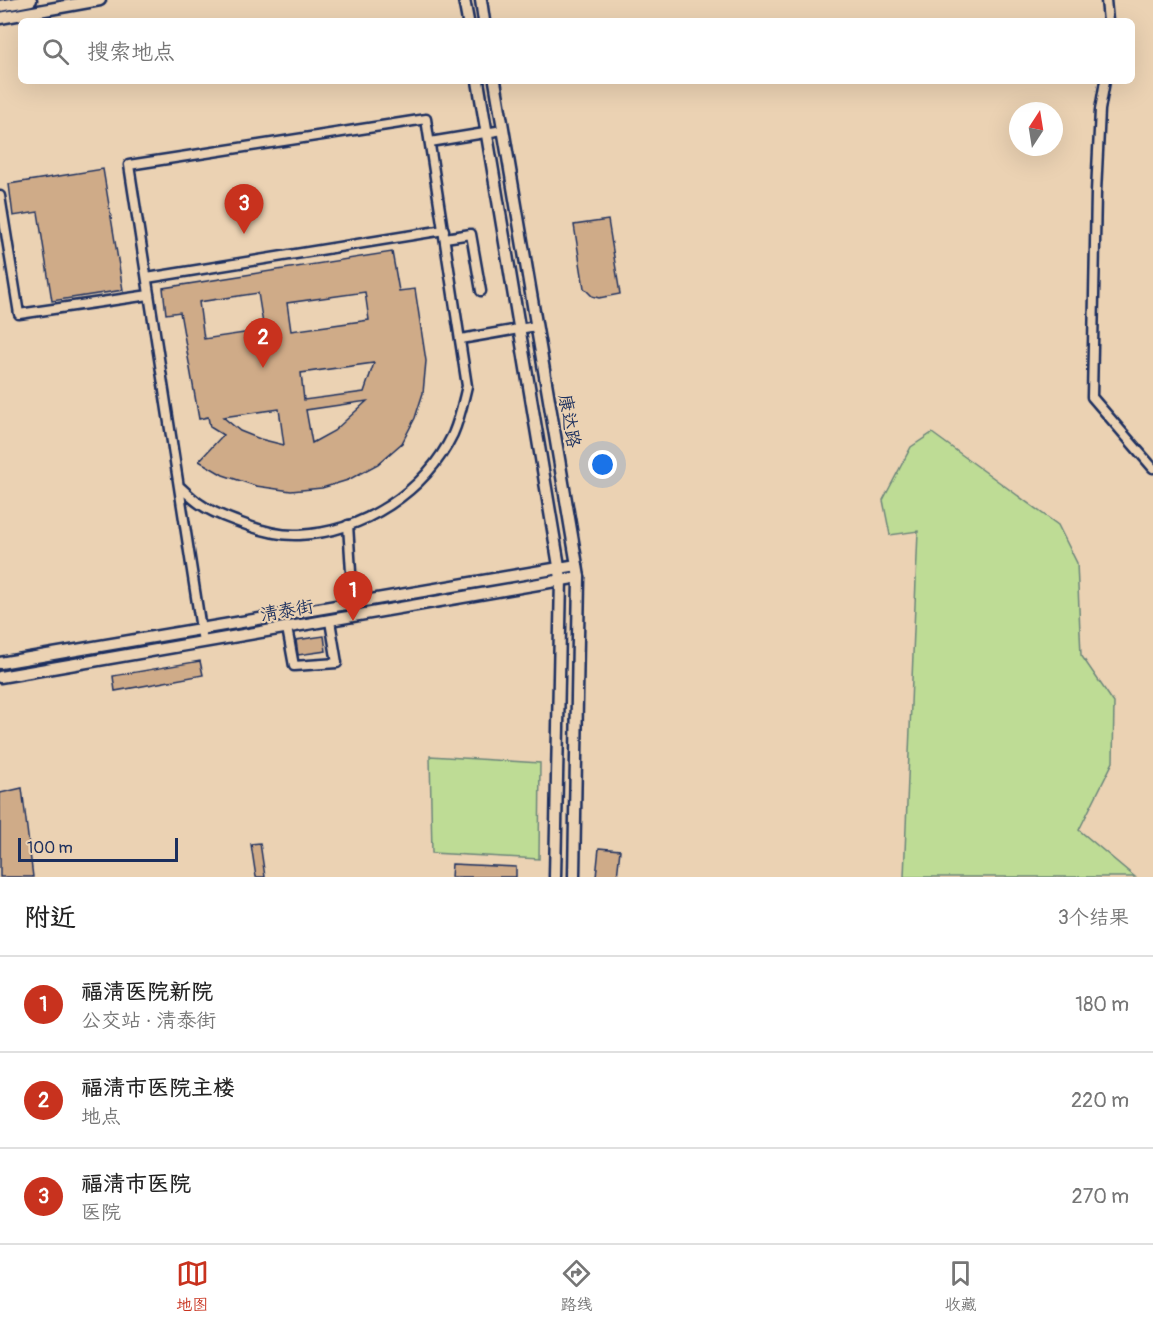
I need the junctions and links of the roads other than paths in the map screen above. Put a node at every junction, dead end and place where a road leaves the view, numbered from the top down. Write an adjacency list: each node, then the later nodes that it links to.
1 (31, 0): 6 (street)
2 (100, 0): 7 (street)
3 (1106, 0): 10 (street)
4 (482, 1): 9 (street)
5 (464, 2): 8 (street)
6 (0, 6)
7 (0, 18)
8 (467, 18)
9 (484, 18)
10 (1108, 18)
11 (479, 84): 15 (street, 康达路)
12 (495, 84): 14 (street, 康达路)
13 (1104, 84): 25 (street)
14 (503, 130): 15 (street); 22 (street, 康达路)
15 (487, 133): 16 (street); 23 (street, 康达路)
16 (430, 142): 18 (street); 19 (street)
17 (0, 196): 21 (street)
18 (444, 234): 19 (street); 20 (street); 24 (street)
19 (147, 278): 21 (street)
20 (481, 291)
21 (149, 295): 26 (street)
22 (536, 326): 23 (street); 28 (street, 康达路)
23 (520, 329): 24 (street); 29 (street, 康达路)
24 (460, 339): 27 (street)
25 (1153, 468)
26 (179, 486): 27 (street); 35 (street)
27 (348, 525): 32 (street)
28 (577, 565): 29 (street, 清泰街); 30 (street, 康达路)
29 (560, 568): 31 (street, 康达路); 32 (street, 清泰街)
30 (579, 577): 31 (street, 清泰街); 40 (street, 康达路)
31 (561, 581): 33 (street, 清泰街); 39 (street, 康达路)
32 (353, 603): 35 (street, 清泰街)
33 (330, 621): 34 (street, 清泰街); 34 (street)
34 (287, 628): 36 (street, 清泰街)
35 (201, 629): 36 (street); 37 (street, 清泰街)
36 (203, 642): 38 (street, 清泰街)
37 (0, 663)
38 (0, 677)
39 (555, 877)
40 (574, 877)

